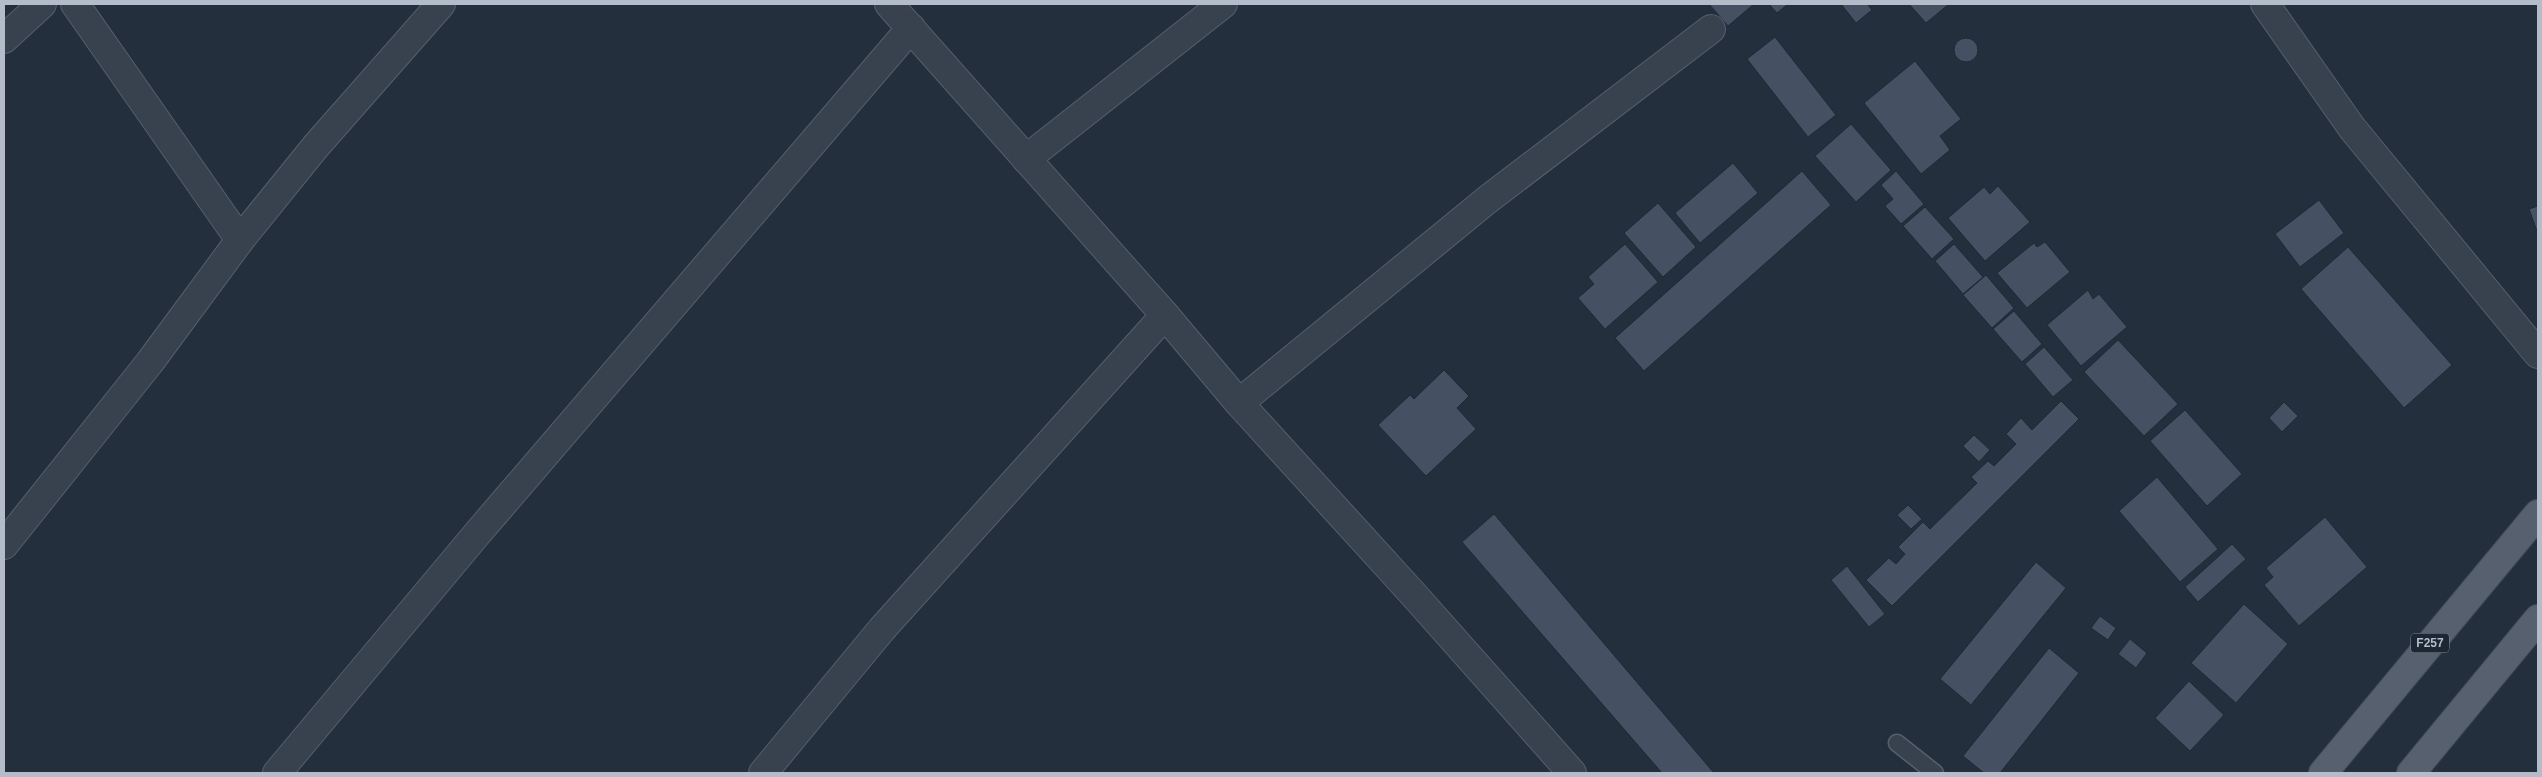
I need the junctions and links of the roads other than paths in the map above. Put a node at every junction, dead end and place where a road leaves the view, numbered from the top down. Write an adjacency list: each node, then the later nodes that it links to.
1 (42, 4): 9 (street)
2 (75, 4): 11 (street)
3 (441, 4): 11 (street)
4 (889, 4): 7 (street)
5 (1223, 4): 10 (street)
6 (2265, 4): 13 (street)
7 (911, 28): 10 (street); 19 (street)
8 (1711, 29): 14 (street)
9 (4, 39)
10 (1026, 159): 12 (street)
11 (240, 240): 16 (street)
12 (1165, 314): 14 (street); 20 (street)
13 (2538, 354)
14 (1239, 403): 21 (street)
15 (2538, 514): 23 (main road, F257)
16 (4, 545)
17 (2538, 619): 24 (main road)
18 (1897, 743): 22 (lane)
19 (277, 773)
20 (763, 773)
21 (1572, 773)
22 (1935, 773)
23 (2323, 773)
24 (2411, 773)

